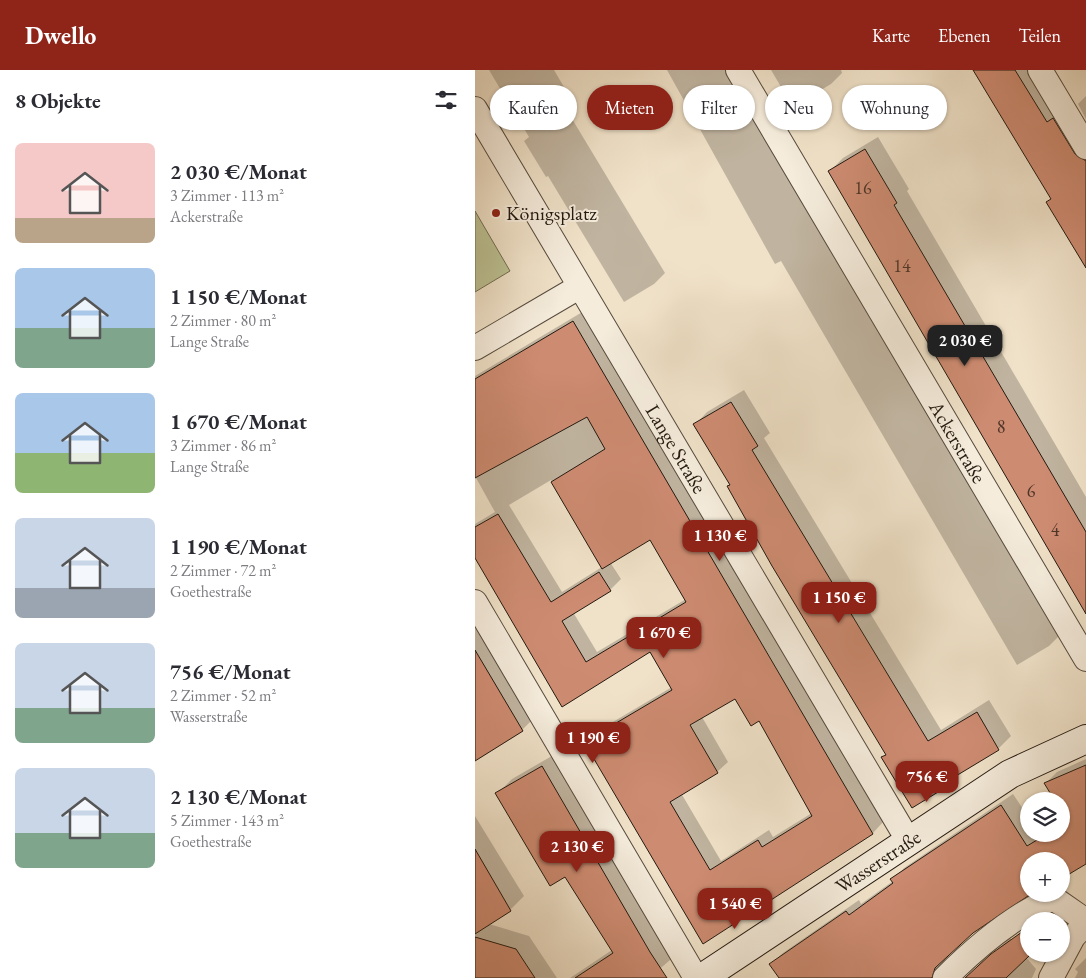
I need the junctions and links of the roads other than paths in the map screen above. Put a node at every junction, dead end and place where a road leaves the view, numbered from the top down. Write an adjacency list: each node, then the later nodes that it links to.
1 (738, 70): 8 (street, Ackerstraße)
2 (1040, 70): 4 (street)
3 (475, 109): 5 (street, Lange Straße)
4 (1086, 147)
5 (579, 287): 6 (street); 10 (street, Lange Straße)
6 (475, 348)
7 (475, 602): 12 (street)
8 (1086, 658)
9 (1086, 738): 10 (main road, Wasserstraße)
10 (908, 840): 13 (main road, Wasserstraße)
11 (1086, 922): 14 (street); 15 (street)
12 (696, 978)
13 (702, 978)
14 (945, 978)
15 (1051, 978)

